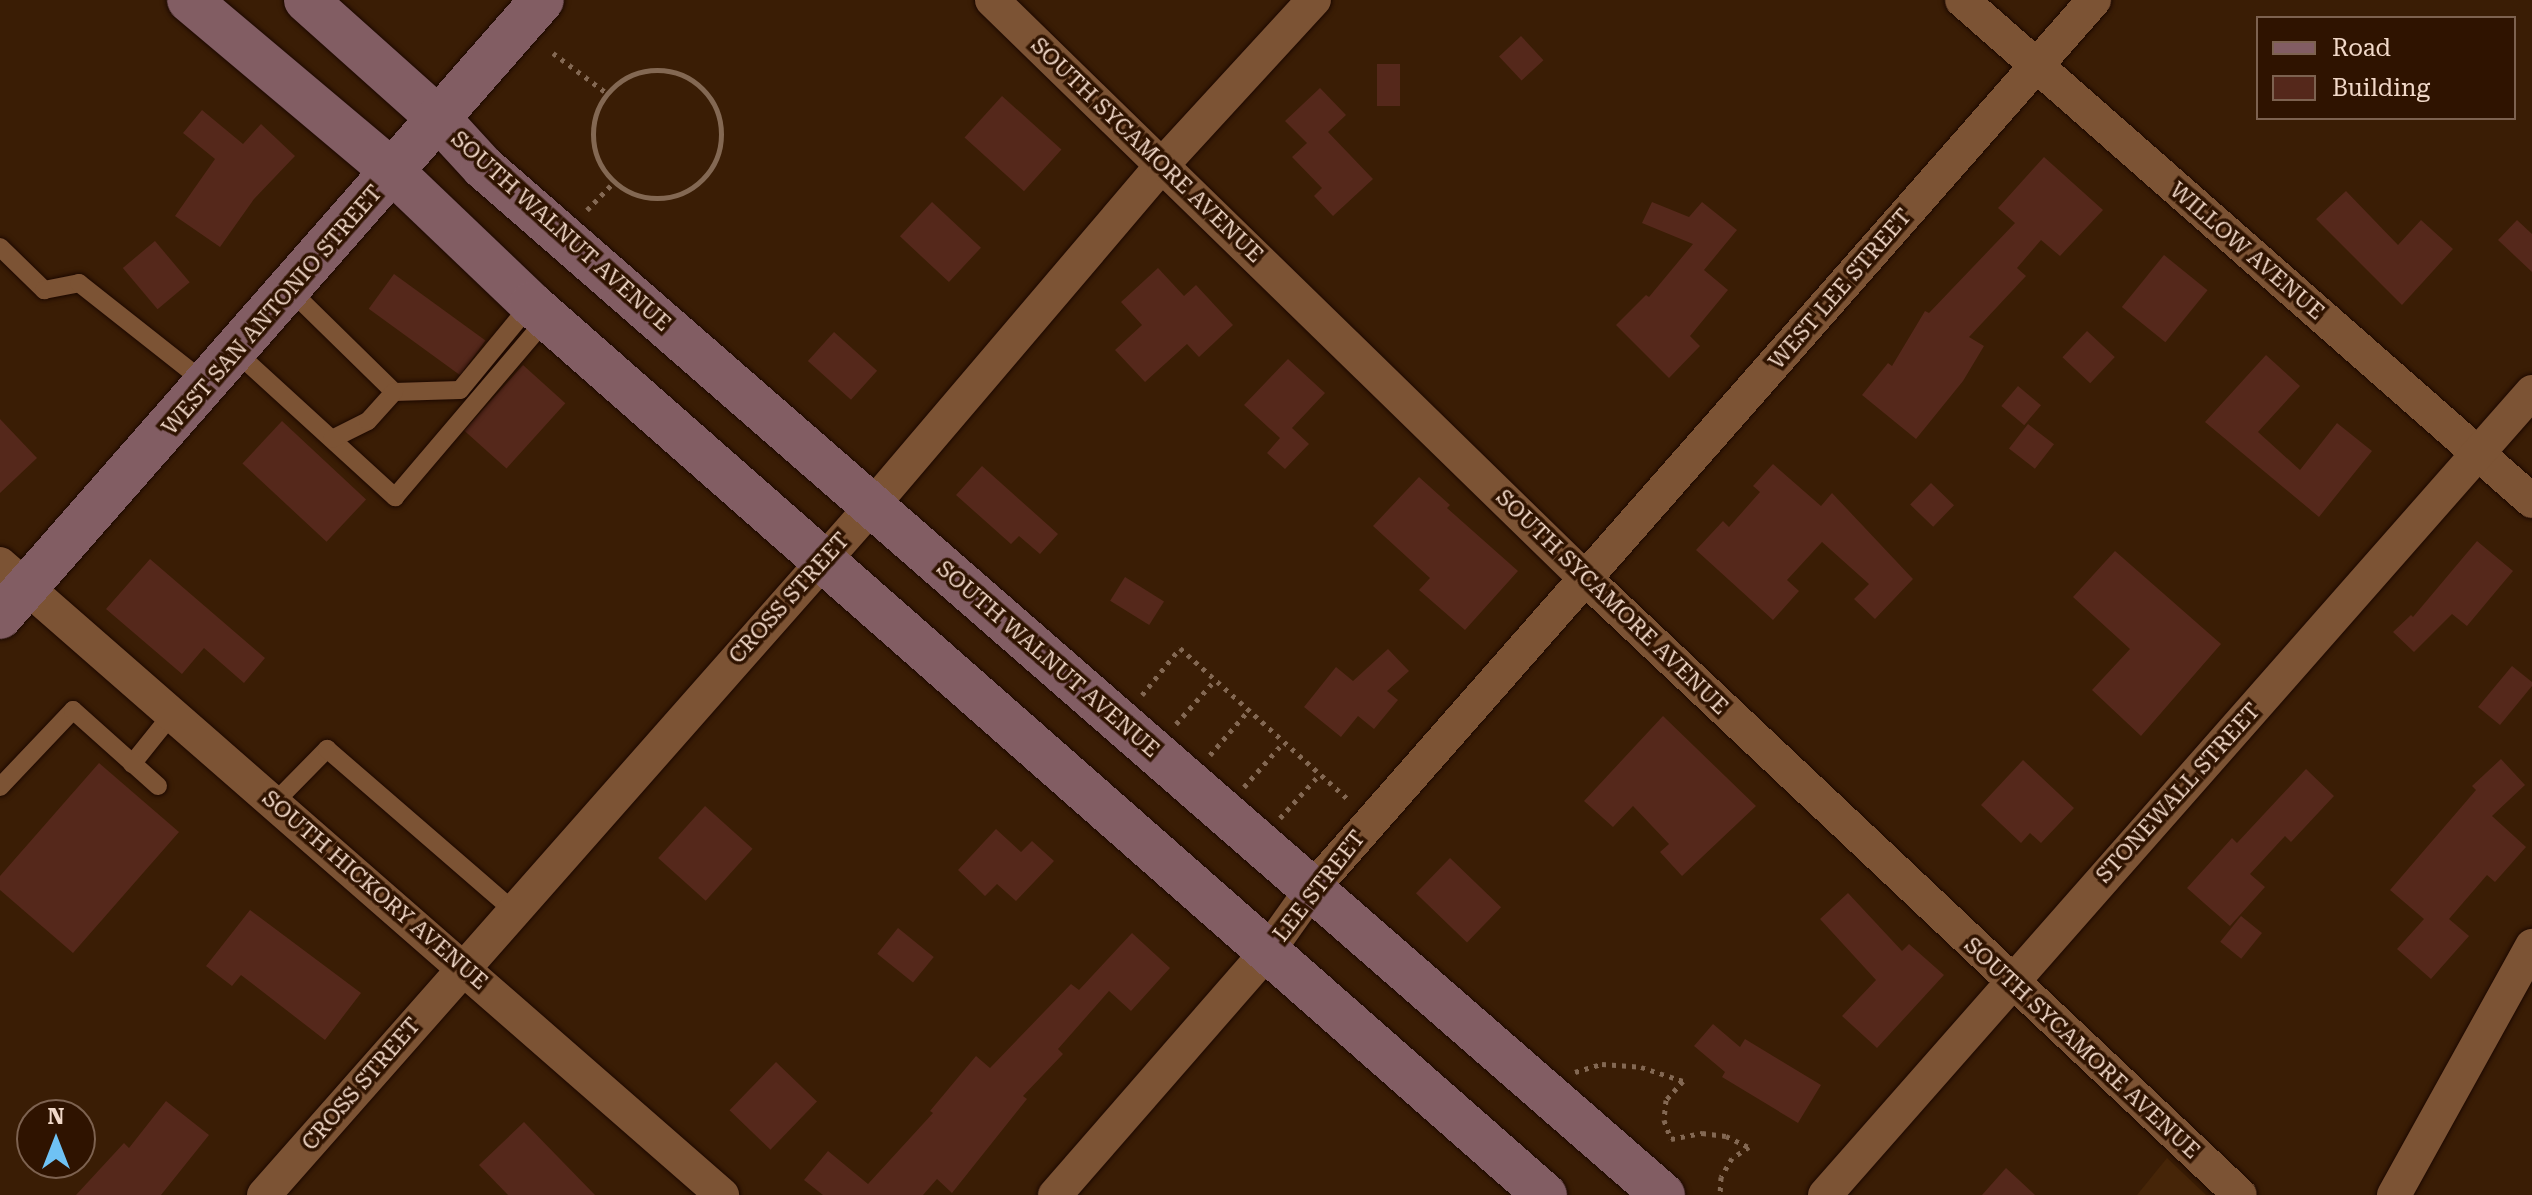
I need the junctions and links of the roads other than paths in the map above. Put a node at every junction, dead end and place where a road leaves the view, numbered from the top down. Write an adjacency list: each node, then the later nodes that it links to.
1 (189, 0): 11 (main road)
2 (306, 0): 9 (main road, SOUTH WALNUT AVENUE)
3 (542, 0): 9 (main road, WEST SAN ANTONIO STREET)
4 (993, 0): 10 (street, SOUTH SYCAMORE AVENUE)
5 (1314, 0): 10 (street, CROSS STREET)
6 (1962, 0): 8 (street, WILLOW AVENUE)
7 (2094, 0): 8 (street, WEST LEE STREET)
8 (2036, 66): 20 (street, WILLOW AVENUE); 24 (street, WEST LEE STREET)
9 (438, 118): 11 (main road, WEST SAN ANTONIO STREET); 22 (main road, SOUTH WALNUT AVENUE)
10 (1163, 164): 22 (street, CROSS STREET); 24 (street, SOUTH SYCAMORE AVENUE)
11 (393, 172): 13 (main road, WEST SAN ANTONIO STREET); 14 (main road)
12 (0, 247): 16 (lane)
13 (289, 289): 15 (main road, WEST SAN ANTONIO STREET); 17 (lane)
14 (539, 311): 17 (lane); 19 (lane); 23 (main road)
15 (235, 351): 16 (main road, WEST SAN ANTONIO STREET); 19 (lane)
16 (207, 384): 25 (main road, WEST SAN ANTONIO STREET)
17 (394, 392): 19 (lane)
18 (2532, 392): 20 (street, STONEWALL STREET)
19 (332, 439)
20 (2478, 454): 21 (street, WILLOW AVENUE); 36 (street, STONEWALL STREET)
21 (2532, 501)
22 (872, 506): 23 (street, CROSS STREET); 31 (main road, SOUTH WALNUT AVENUE)
23 (821, 560): 32 (street, CROSS STREET); 33 (main road)
24 (1586, 579): 31 (street, LEE STREET); 36 (street, SOUTH SYCAMORE AVENUE)
25 (9, 590): 26 (street, SOUTH HICKORY AVENUE)
26 (172, 714): 27 (lane); 30 (street, SOUTH HICKORY AVENUE)
27 (132, 764): 28 (lane); 29 (lane)
28 (158, 786)
29 (0, 787)
30 (274, 803): 32 (lane); 35 (street, SOUTH HICKORY AVENUE)
31 (1312, 889): 33 (street, LEE STREET); 41 (main road, SOUTH WALNUT AVENUE)
32 (514, 911): 35 (street, CROSS STREET)
33 (1268, 951): 39 (street, LEE STREET); 40 (main road)
34 (2529, 961): 44 (street)
35 (464, 966): 37 (street, CROSS STREET); 38 (street, SOUTH HICKORY AVENUE)
36 (2011, 982): 42 (street, STONEWALL STREET); 43 (street, SOUTH SYCAMORE AVENUE)
37 (264, 1195)
38 (722, 1195)
39 (1055, 1195)
40 (1545, 1195)
41 (1663, 1195)
42 (1825, 1195)
43 (2240, 1195)
44 (2394, 1195)

